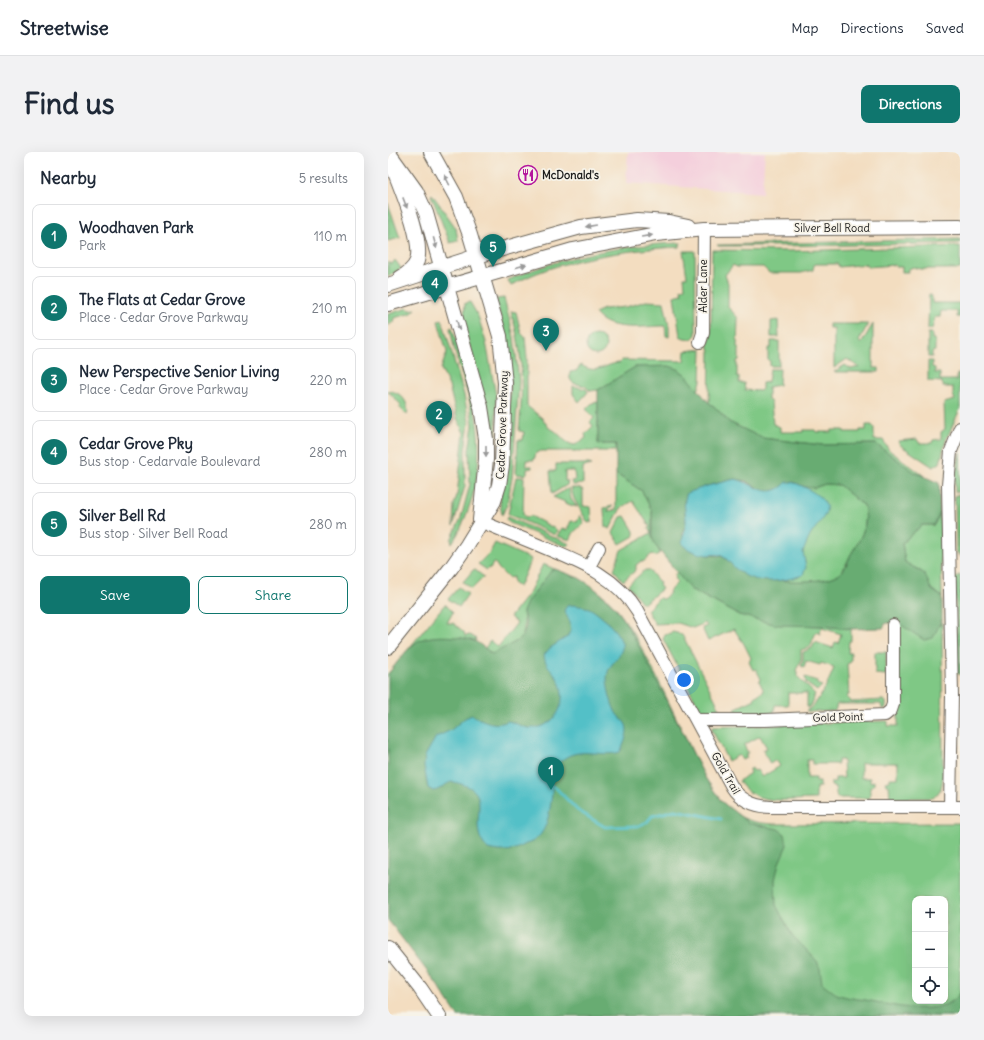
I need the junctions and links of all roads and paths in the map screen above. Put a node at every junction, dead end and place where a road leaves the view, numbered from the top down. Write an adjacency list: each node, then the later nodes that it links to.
1 (388, 152): 6 (street, one-way to 6); 8 (street, one-way to 8)
2 (431, 152): 5 (street, one-way to 2)
3 (960, 227): 4 (street, Silver Bell Road)
4 (704, 229): 5 (street, Silver Bell Road, one-way to 5); 7 (street, Silver Bell Road, one-way to 4); 11 (street, Alder Lane)
5 (477, 256): 6 (street, Silver Bell Road); 7 (street)
6 (442, 268): 8 (street, Silver Bell Road); 9 (street)
7 (484, 277): 9 (street, Silver Bell Road); 13 (street, Cedar Grove Parkway)
8 (389, 285)
9 (448, 287): 10 (street, Silver Bell Road); 13 (street, Cedar Grove Parkway, one-way to 13)
10 (388, 304)
11 (700, 342)
12 (960, 428): 19 (street)
13 (480, 521): 15 (street, Gold Trail); 17 (street, Cedar Grove Parkway)
14 (599, 548): 15 (street)
15 (589, 567): 18 (street, Gold Trail)
16 (893, 624): 18 (street, Gold Point)
17 (388, 647)
18 (697, 720): 19 (street, Gold Trail)
19 (955, 807)
20 (388, 948): 21 (street)
21 (439, 1016)

